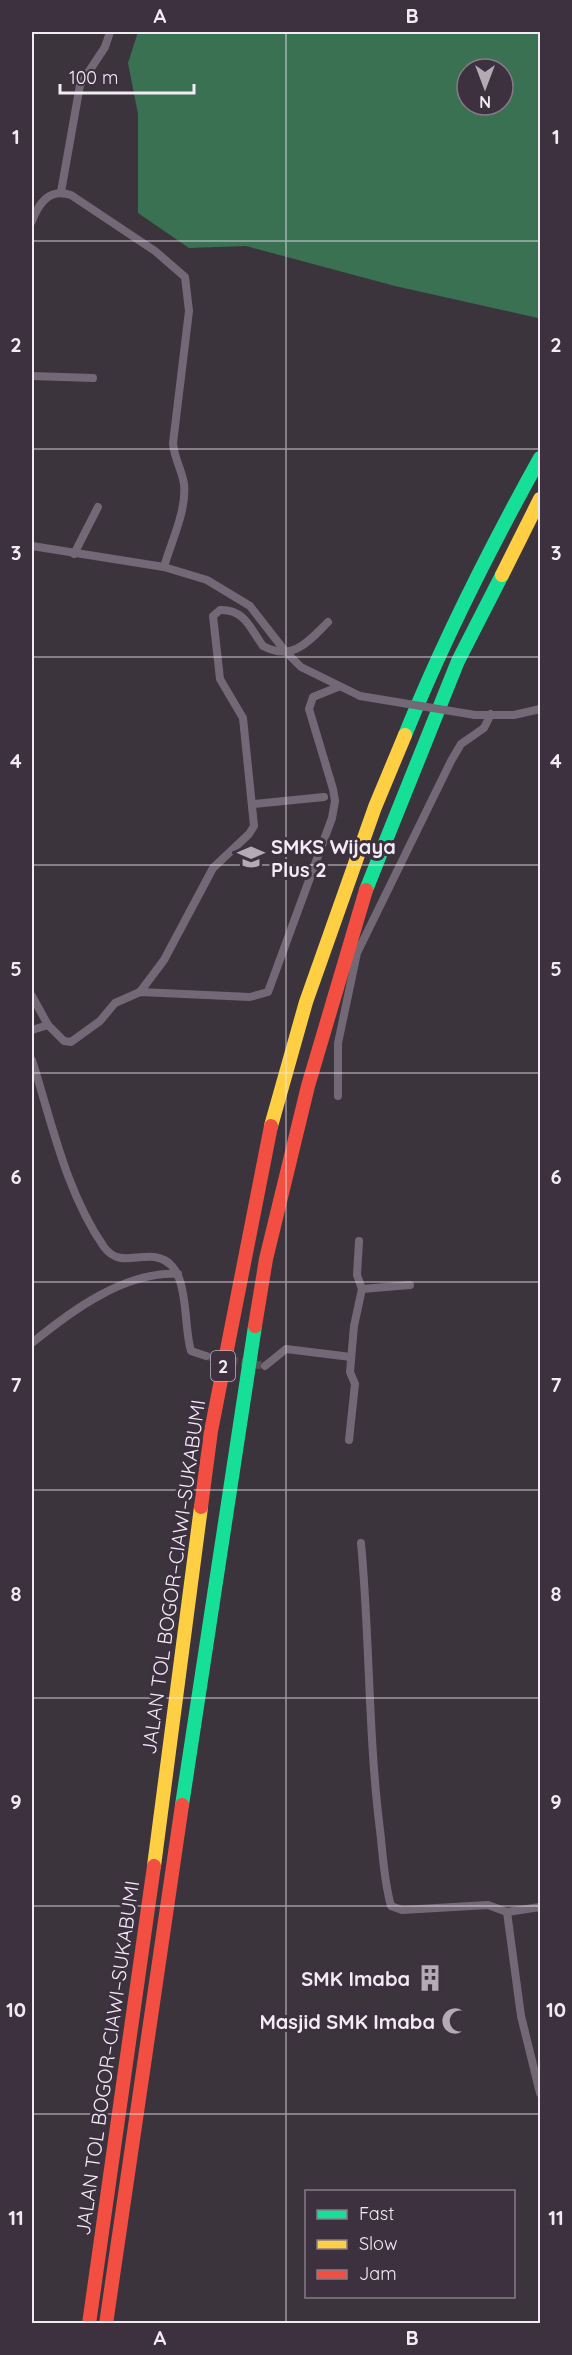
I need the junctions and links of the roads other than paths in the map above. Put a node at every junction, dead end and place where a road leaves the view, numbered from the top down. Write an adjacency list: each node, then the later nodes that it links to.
1 (110, 32): 2 (street)
2 (61, 192): 3 (street); 11 (street)
3 (32, 220)
4 (32, 376): 5 (street)
5 (93, 378)
6 (540, 458): 39 (highway, JALAN TOL BOGOR–CIAWI–SUKABUMI / 2)
7 (540, 499): 40 (highway, JALAN TOL BOGOR–CIAWI–SUKABUMI / 2)
8 (98, 507): 10 (street)
9 (32, 546): 10 (street)
10 (74, 554): 11 (street)
11 (164, 567): 13 (street)
12 (328, 622): 13 (street)
13 (285, 651): 14 (street); 18 (street)
14 (338, 687): 16 (street, bridge); 19 (street)
15 (540, 710): 16 (street)
16 (491, 714): 24 (street)
17 (324, 797): 18 (street)
18 (254, 804): 19 (street)
19 (140, 992): 21 (street)
20 (32, 996): 21 (street)
21 (48, 1025): 22 (street)
22 (32, 1030)
23 (32, 1060): 26 (street)
24 (338, 1096)
25 (359, 1241): 28 (street)
26 (178, 1274): 30 (street); 31 (street)
27 (410, 1285): 28 (street)
28 (362, 1289): 32 (street)
29 (32, 1330): 30 (street)
30 (33, 1342)
31 (206, 1356)
32 (351, 1357): 33 (street); 34 (street)
33 (265, 1366)
34 (349, 1440)
35 (361, 1544): 37 (street)
36 (540, 1907): 37 (street)
37 (507, 1912): 38 (street)
38 (540, 2093)
39 (89, 2324)
40 (106, 2324)

